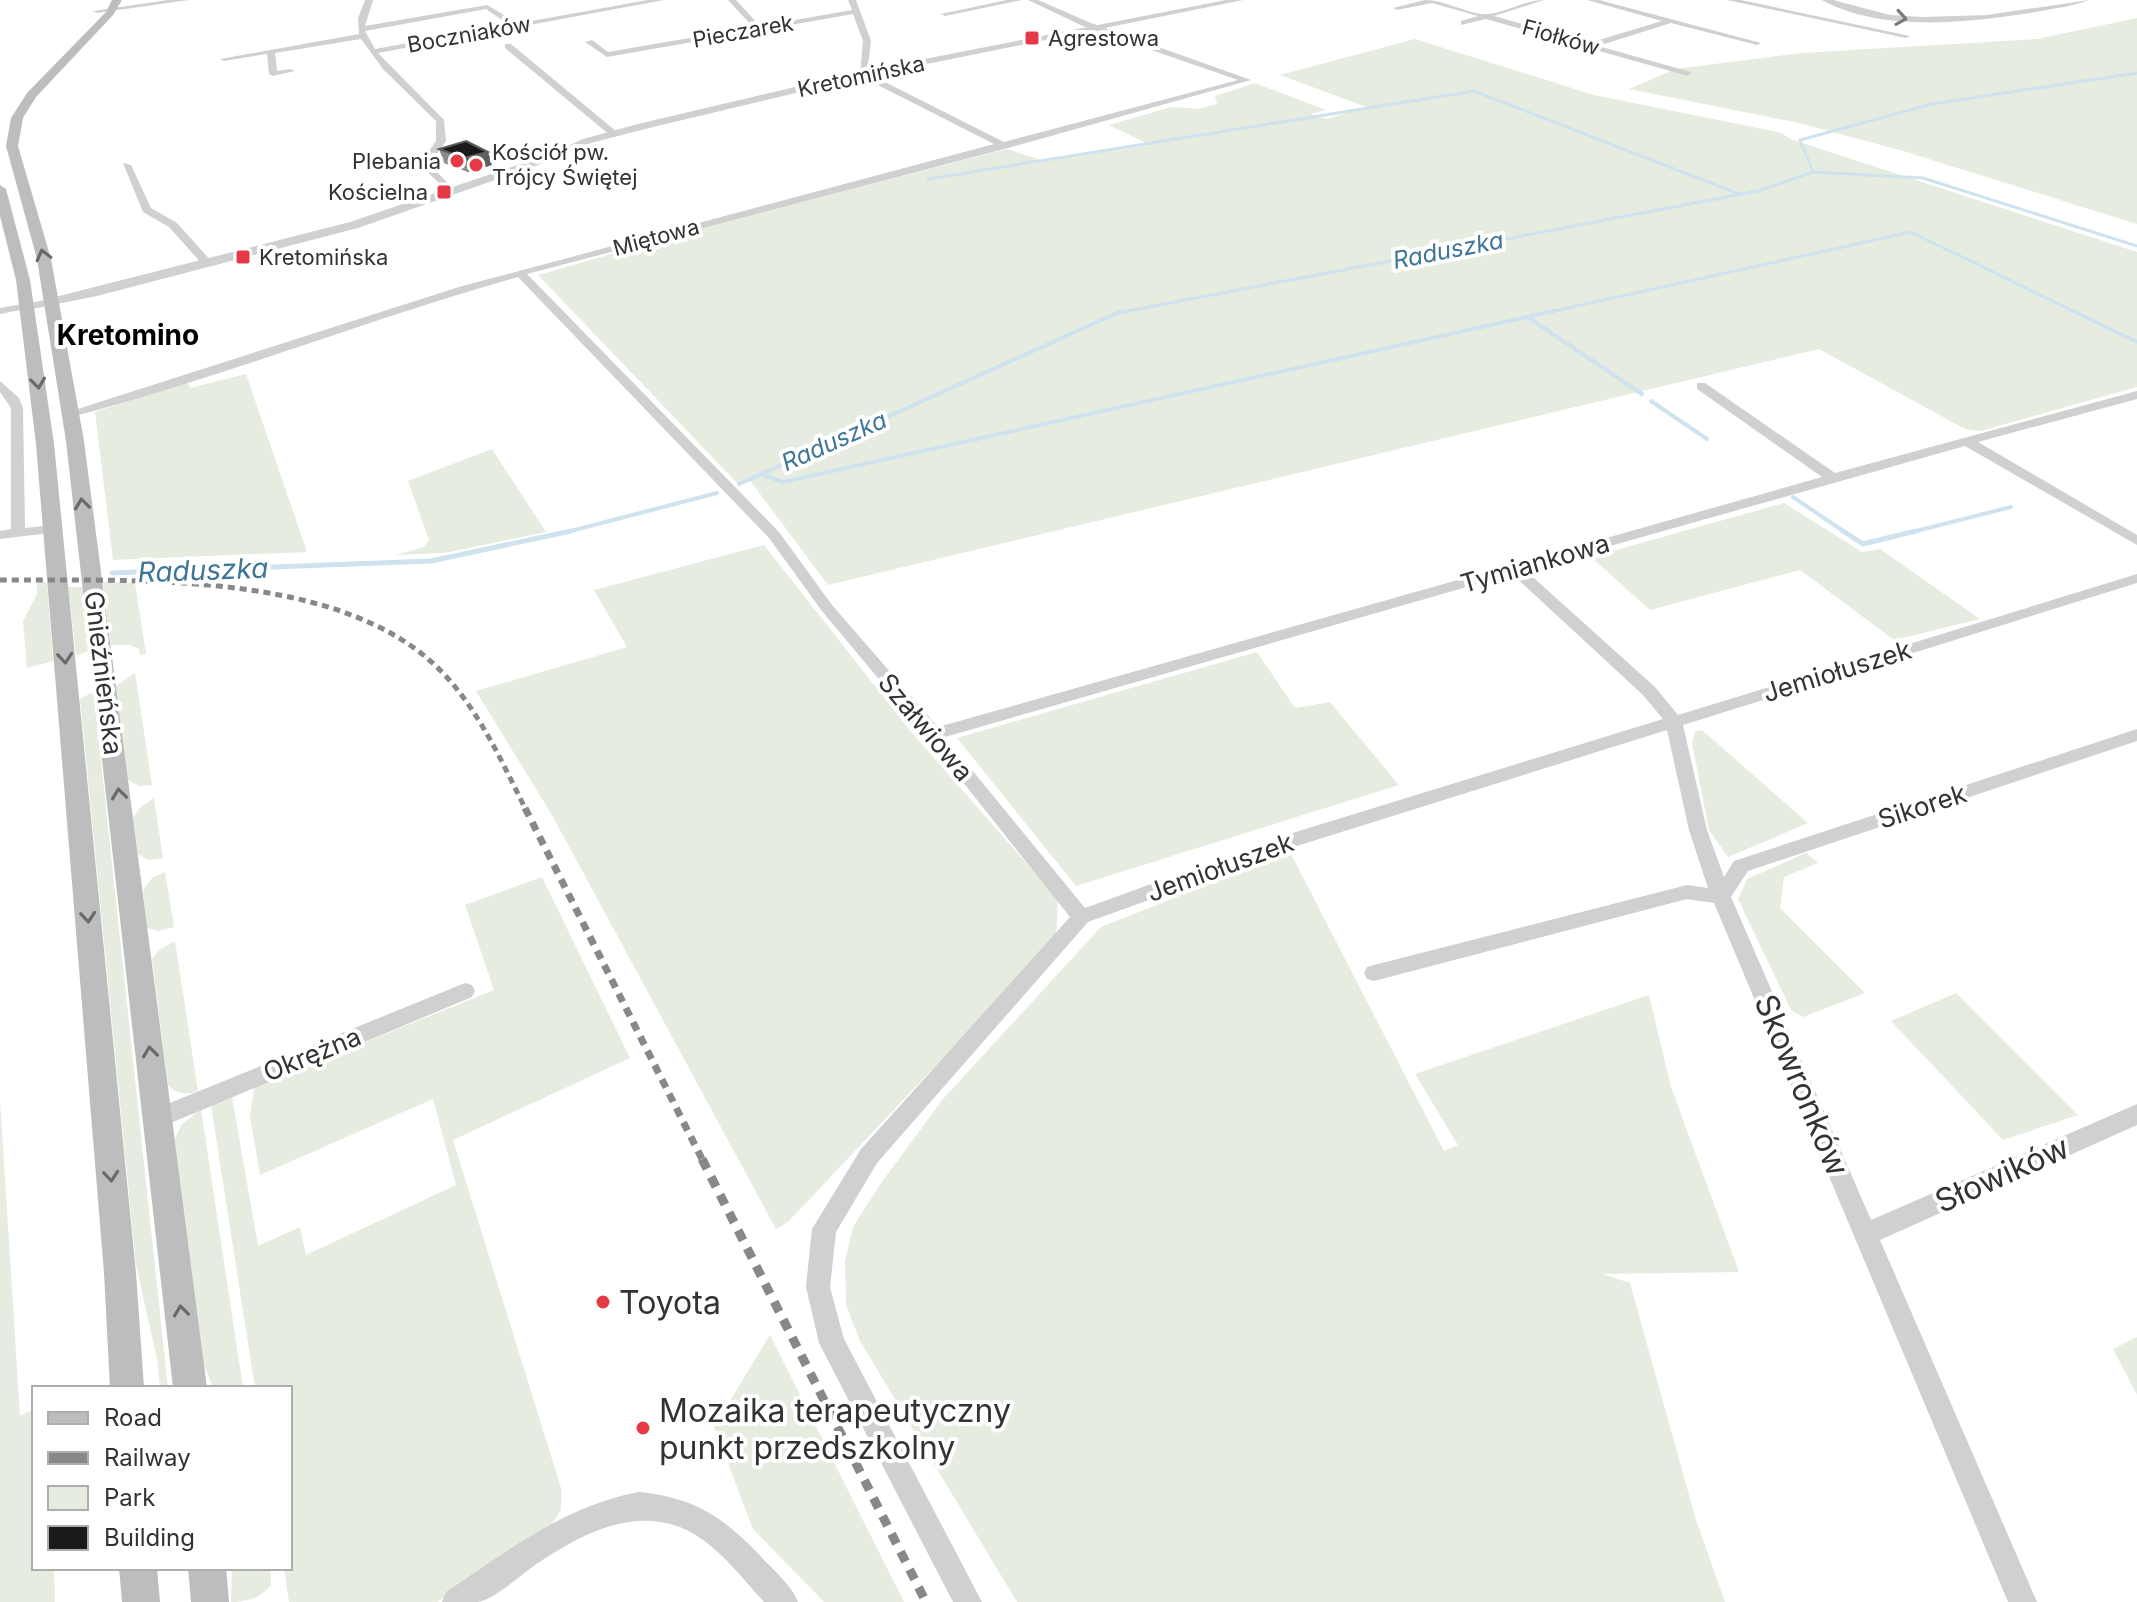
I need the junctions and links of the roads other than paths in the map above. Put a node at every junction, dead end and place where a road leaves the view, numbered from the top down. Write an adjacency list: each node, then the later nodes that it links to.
1 (185, 0): 17 (street)
2 (369, 0): 29 (street)
3 (660, 0): 21 (street, Boczniaków)
4 (732, 0): 28 (street)
5 (852, 0): 20 (street)
6 (1018, 0): 22 (street)
7 (1032, 0): 27 (street)
8 (1239, 0): 27 (street, Kretomińska)
9 (1434, 0): 19 (street, Fiołków); 23 (street, Fiołków)
10 (1540, 0): 23 (street)
11 (1591, 0): 25 (street)
12 (1731, 0): 16 (street)
13 (1764, 0): 16 (street)
14 (1826, 0): 15 (street, one-way to 15)
15 (2085, 0)
16 (1753, 4): 31 (street)
17 (109, 5): 40 (main road); 51 (main road, Gnieźnieńska, one-way to 17)
18 (575, 7): 21 (street)
19 (1397, 8)
20 (856, 11): 28 (street, Pieczarek); 42 (street)
21 (584, 13): 38 (street, Boczniaków)
22 (945, 14)
23 (1487, 15): 26 (street); 35 (street, Fiołków)
24 (508, 20): 29 (street)
25 (1669, 21): 34 (street); 35 (street)
26 (1464, 23)
27 (1096, 27): 42 (street, Kretomińska); 45 (street, Miętowa)
28 (758, 28): 33 (street, Pieczarek)
29 (362, 32): 37 (street); 38 (street)
30 (669, 35): 33 (street, Pieczarek)
31 (1906, 36)
32 (589, 42): 33 (street, Pieczarek)
33 (678, 42)
34 (1757, 43)
35 (1591, 45): 43 (street, Fiołków)
36 (508, 46): 44 (street)
37 (271, 51): 39 (street); 41 (street)
38 (373, 52): 48 (street)
39 (224, 59)
40 (38, 70)
41 (291, 71)
42 (863, 74): 44 (street, Kretomińska); 45 (street)
43 (1688, 74)
44 (614, 134): 48 (street, Kretomińska)
45 (1005, 146): 50 (street, Miętowa)
46 (126, 165): 49 (street)
47 (0, 189): 52 (main road, Gnieźnieńska)
48 (452, 192): 49 (street, Kretomińska)
49 (208, 264): 51 (street, Kretomińska)
50 (520, 273): 57 (street, Miętowa); 67 (street, Szałwiowa)
51 (52, 302): 52 (street, Kretomińska); 57 (main road, Gnieźnieńska)
52 (27, 306): 53 (street); 60 (main road, Gnieźnieńska, one-way to 60)
53 (0, 311)
54 (0, 385): 62 (street)
55 (1701, 386): 59 (street)
56 (2137, 395): 58 (street, Tymiankowa)
57 (71, 413): 74 (main road, Gnieźnieńska, one-way to 57)
58 (1968, 442): 59 (street, Tymiankowa); 63 (street)
59 (1833, 478): 64 (street, Tymiankowa)
60 (53, 529): 62 (street); 76 (main road, Gnieźnieńska, one-way to 76)
61 (0, 535): 62 (street)
62 (18, 535)
63 (2137, 541)
64 (1515, 569): 66 (street); 67 (street, Tymiankowa)
65 (2137, 578): 66 (street, Jemiołuszek)
66 (1674, 721): 69 (street, Skowronków); 70 (street, Jemiołuszek)
67 (934, 734): 70 (street, Szałwiowa)
68 (2137, 735): 69 (street, Sikorek)
69 (1721, 897): 71 (street); 75 (street, Skowronków)
70 (1081, 917): 84 (street, Jemiołuszek)
71 (1374, 973)
72 (465, 991): 74 (street, Okrężna)
73 (2137, 1114): 75 (street, Słowików)
74 (158, 1118): 77 (main road, Gnieźnieńska, one-way to 74)
75 (1866, 1234): 85 (street, Skowronków)
76 (127, 1386)
77 (190, 1386)
78 (138, 1570): 80 (main road)
79 (207, 1570): 81 (main road)
80 (141, 1602)
81 (210, 1602)
82 (456, 1602): 83 (street)
83 (784, 1602)
84 (968, 1602)
85 (2023, 1602)

